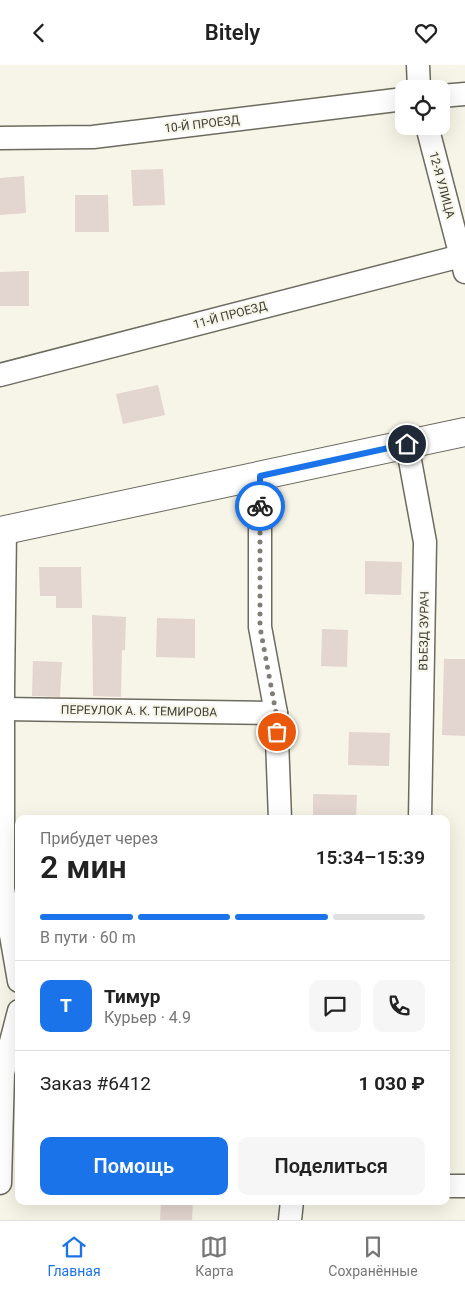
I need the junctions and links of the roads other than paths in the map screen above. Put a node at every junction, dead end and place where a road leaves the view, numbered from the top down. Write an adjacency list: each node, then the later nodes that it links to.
1 (418, 65): 2 (street)
2 (419, 80)
3 (465, 94): 4 (street)
4 (450, 95)
5 (395, 100): 7 (street, 10-Й ПРОЕЗД)
6 (429, 135): 8 (street, 12-Я УЛИЦА)
7 (0, 138)
8 (463, 264): 9 (street, 11-Й ПРОЕЗД)
9 (0, 375)
10 (465, 432): 11 (street)
11 (407, 444): 12 (street); 17 (street, ВЪЕЗД ЗУРАЧ)
12 (260, 476): 13 (street); 15 (street)
13 (3, 530): 14 (street)
14 (3, 709): 15 (street, ПЕРЕУЛОК А. К. ТЕМИРОВА); 18 (street)
15 (276, 713): 16 (street)
16 (280, 815)
17 (420, 815)
18 (15, 958)
19 (15, 1026): 20 (street)
20 (0, 1183)
21 (450, 1186): 22 (street)
22 (465, 1186)
23 (292, 1205): 24 (street)
24 (290, 1220)

